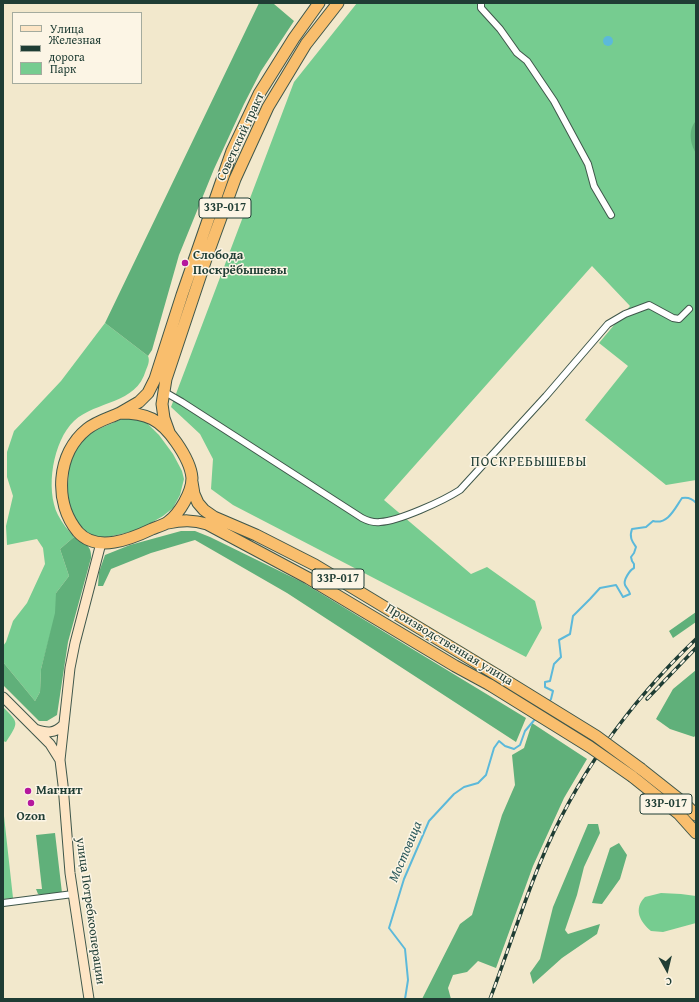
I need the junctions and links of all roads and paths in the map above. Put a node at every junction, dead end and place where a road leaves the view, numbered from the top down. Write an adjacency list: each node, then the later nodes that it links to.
1 (319, 3): 7 (highway, Советский тракт / 33Р-017)
2 (338, 3): 6 (highway, Советский тракт / 33Р-017)
3 (481, 3): 4 (street)
4 (611, 215)
5 (689, 309): 6 (street)
6 (163, 391): 8 (highway, Советский тракт / 33Р-017)
7 (120, 413): 8 (highway, 33Р-017); 11 (highway, 33Р-017)
8 (169, 432): 9 (highway, 33Р-017)
9 (192, 479): 10 (highway, 33Р-017); 16 (highway, Производственная улица / 33Р-017, bridge)
10 (168, 523): 11 (highway, 33Р-017); 17 (highway, Производственная улица / 33Р-017, bridge)
11 (101, 543): 13 (main road, улица Потребкооперации)
12 (3, 697): 14 (main road)
13 (63, 725): 14 (main road); 15 (main road, улица Потребкооперации)
14 (34, 728): 15 (main road)
15 (60, 760): 18 (main road, улица Потребкооперации)
16 (696, 815)
17 (696, 833)
18 (73, 894): 19 (street); 20 (main road, улица Потребкооперации)
19 (3, 903)
20 (89, 999)

